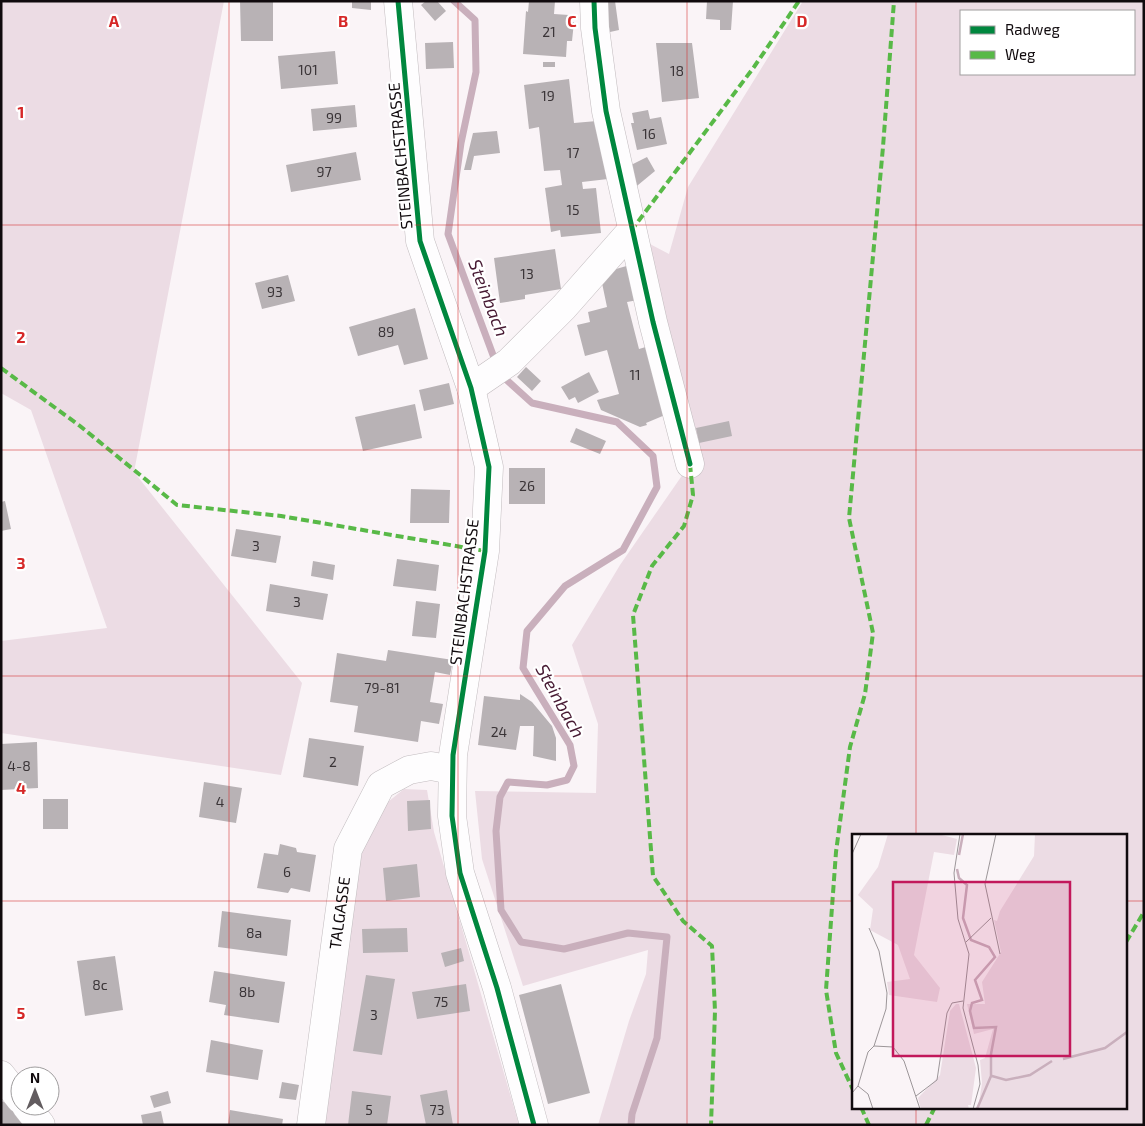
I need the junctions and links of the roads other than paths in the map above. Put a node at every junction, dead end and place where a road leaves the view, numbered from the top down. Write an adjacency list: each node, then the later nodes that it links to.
1 (398, 1): 4 (street, STEINBACHSTRASSE)
2 (594, 1): 3 (street)
3 (631, 231): 4 (street); 5 (street)
4 (471, 388): 6 (street, STEINBACHSTRASSE)
5 (690, 464)
6 (452, 770): 9 (street, TALGASSE); 10 (street, STEINBACHSTRASSE)
7 (1, 1075): 8 (street)
8 (10, 1086)
9 (312, 1125)
10 (534, 1125)

